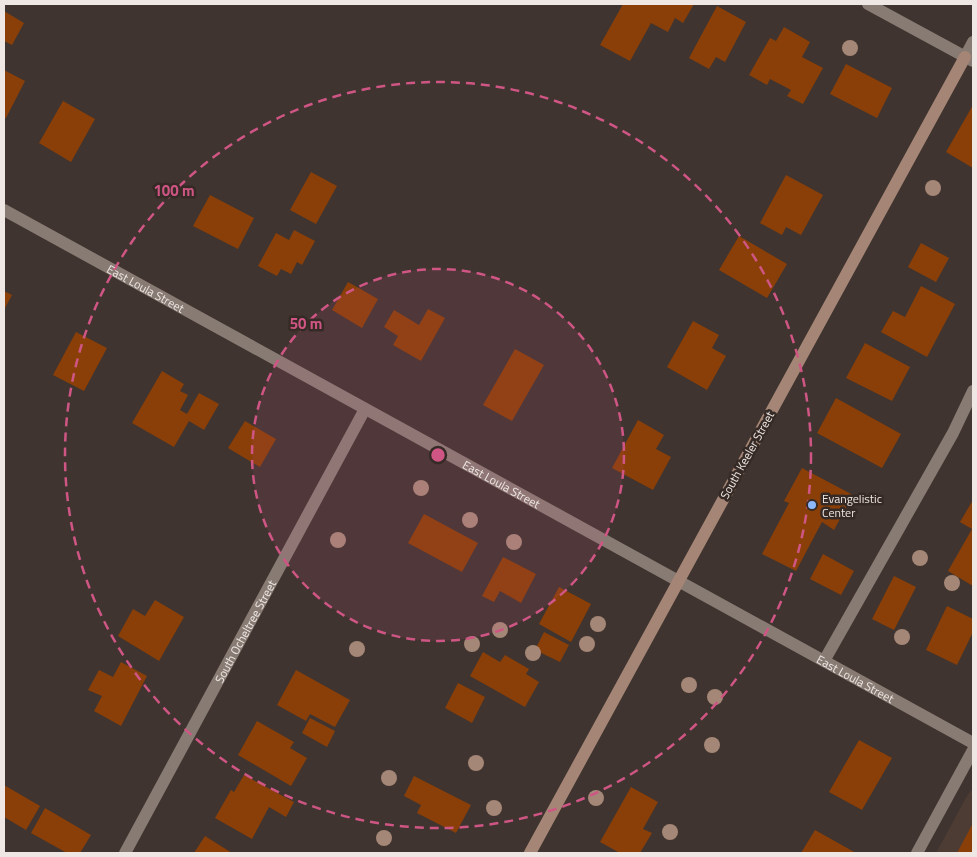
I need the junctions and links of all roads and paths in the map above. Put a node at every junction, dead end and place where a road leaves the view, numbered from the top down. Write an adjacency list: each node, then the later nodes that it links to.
1 (868, 4): 3 (street)
2 (973, 42): 3 (street)
3 (969, 59): 7 (street, South Keeler Street)
4 (4, 210): 6 (street, East Loula Street)
5 (973, 391): 8 (street)
6 (365, 409): 7 (street, East Loula Street); 11 (street, South Ocheltree Street)
7 (679, 581): 8 (street, East Loula Street); 12 (street, South Keeler Street)
8 (824, 661): 9 (street, East Loula Street)
9 (973, 743)
10 (973, 750): 13 (street)
11 (125, 853)
12 (530, 853)
13 (917, 853)

